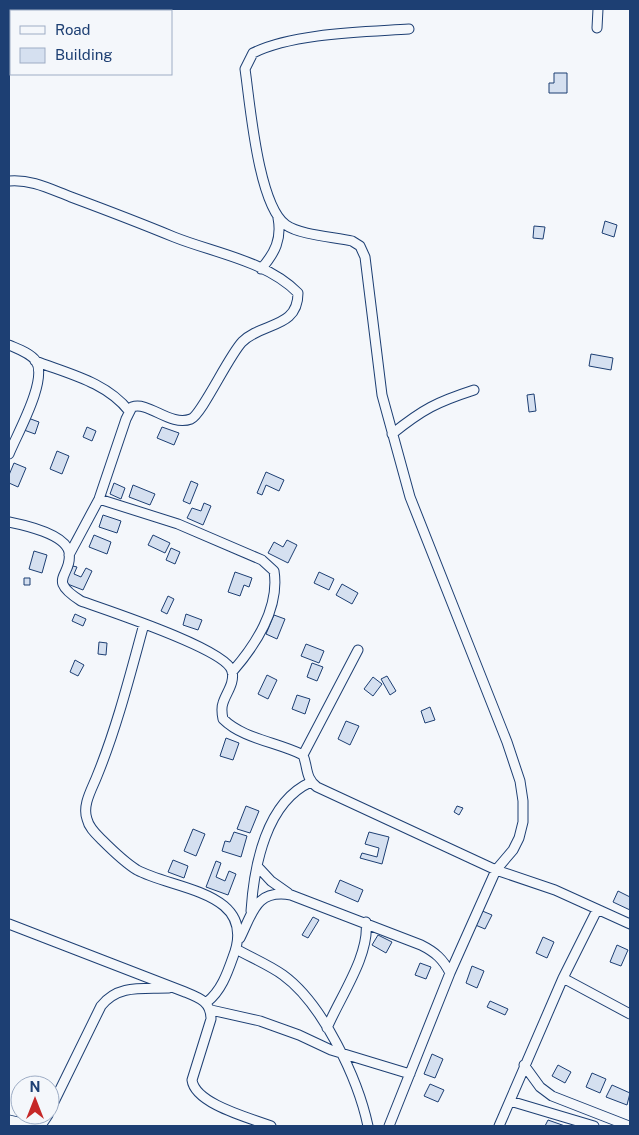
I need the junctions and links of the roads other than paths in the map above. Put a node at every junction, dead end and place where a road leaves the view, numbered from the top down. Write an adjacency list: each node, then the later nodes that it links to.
1 (598, 9): 2 (street)
2 (597, 28)
3 (410, 29): 5 (street)
4 (9, 181): 6 (street)
5 (278, 218): 6 (street); 11 (street)
6 (261, 269): 10 (street)
7 (9, 345): 8 (street)
8 (36, 361): 10 (street); 12 (street)
9 (474, 390): 11 (street)
10 (129, 411): 13 (street)
11 (392, 434): 22 (street)
12 (9, 454)
13 (99, 499): 15 (street); 18 (street)
14 (9, 522): 15 (street)
15 (69, 555): 16 (street)
16 (144, 624): 18 (street); 29 (street)
17 (358, 650): 19 (street)
18 (232, 672): 19 (street)
19 (303, 755): 20 (street)
20 (310, 782): 21 (street); 22 (street)
21 (258, 867): 23 (street); 25 (street)
22 (496, 870): 24 (street); 30 (street)
23 (291, 895): 25 (street); 26 (street)
24 (597, 910): 28 (street); 31 (street)
25 (251, 913): 29 (street)
26 (366, 922): 30 (street); 35 (street)
27 (9, 924): 32 (street)
28 (630, 924)
29 (237, 945): 33 (street); 35 (street)
30 (450, 973): 38 (street)
31 (563, 978): 34 (street); 37 (street)
32 (172, 988): 33 (street); 39 (street)
33 (209, 1006): 36 (street); 43 (street)
34 (630, 1014)
35 (327, 1028): 36 (street)
36 (340, 1054): 38 (street); 44 (street)
37 (524, 1065): 40 (street); 48 (street)
38 (410, 1074): 45 (street)
39 (60, 1090)
40 (510, 1101): 46 (street); 47 (street)
41 (9, 1120): 42 (street)
42 (36, 1126)
43 (271, 1126)
44 (368, 1126)
45 (389, 1126)
46 (499, 1126)
47 (594, 1126)
48 (629, 1126)

